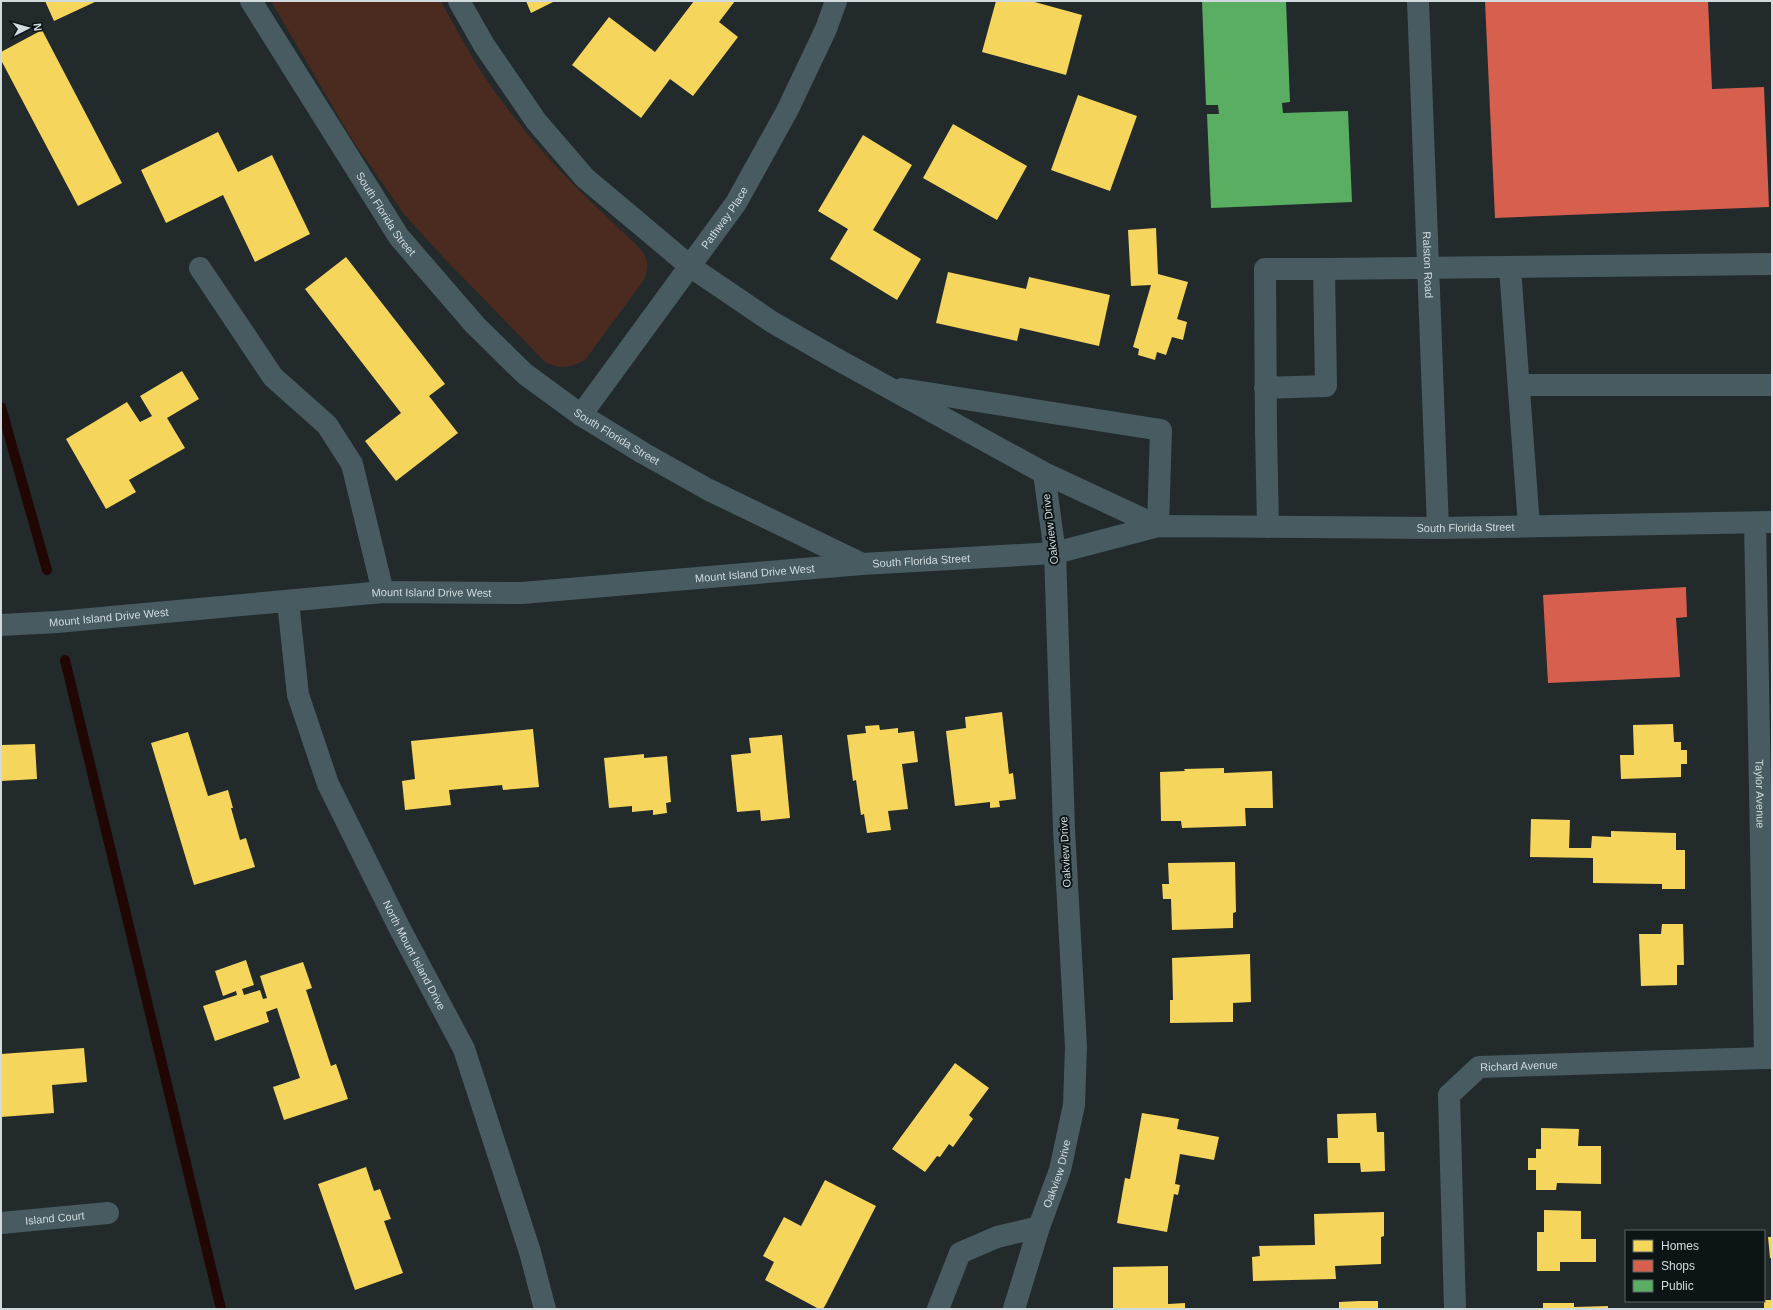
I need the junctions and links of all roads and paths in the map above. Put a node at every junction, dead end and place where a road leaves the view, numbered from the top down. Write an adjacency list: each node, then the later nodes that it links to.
1 (251, 1): 15 (street, South Florida Street)
2 (459, 1): 6 (street, South Florida Street)
3 (836, 1): 6 (street, Pathway Place)
4 (1418, 1): 10 (street, Ralston Road)
5 (1772, 264): 8 (street)
6 (690, 267): 13 (street, South Florida Street); 15 (street, Pathway Place)
7 (200, 268): 24 (street)
8 (1510, 268): 10 (street); 11 (street)
9 (1324, 269): 10 (street); 14 (street); 14 (street)
10 (1428, 269): 21 (street, Ralston Road)
11 (1518, 385): 12 (street); 19 (street)
12 (1772, 385)
13 (886, 386): 16 (street, South Florida Street); 18 (street)
14 (1266, 388): 20 (street)
15 (581, 415): 23 (street, South Florida Street)
16 (1044, 473): 18 (street, South Florida Street); 22 (street, Oakview Drive)
17 (1764, 522): 19 (street, South Florida Street); 26 (street, Taylor Avenue)
18 (1158, 526): 20 (street, South Florida Street); 22 (street, South Florida Street)
19 (1529, 526): 21 (street, South Florida Street)
20 (1268, 527): 21 (street, South Florida Street)
21 (1438, 528)
22 (1055, 553): 23 (street, South Florida Street); 31 (street, Oakview Drive)
23 (862, 564): 24 (street, Mount Island Drive West)
24 (383, 592): 25 (street, Mount Island Drive West)
25 (288, 602): 27 (street, Mount Island Drive West); 32 (street, North Mount Island Drive)
26 (1764, 620): 28 (street, Taylor Avenue)
27 (1, 625)
28 (1769, 1058): 35 (street, Richard Avenue)
29 (108, 1213): 30 (street, Island Court)
30 (1, 1223)
31 (1039, 1227): 33 (street); 34 (street, Oakview Drive)
32 (545, 1309)
33 (938, 1309)
34 (1014, 1309)
35 (1455, 1309)

